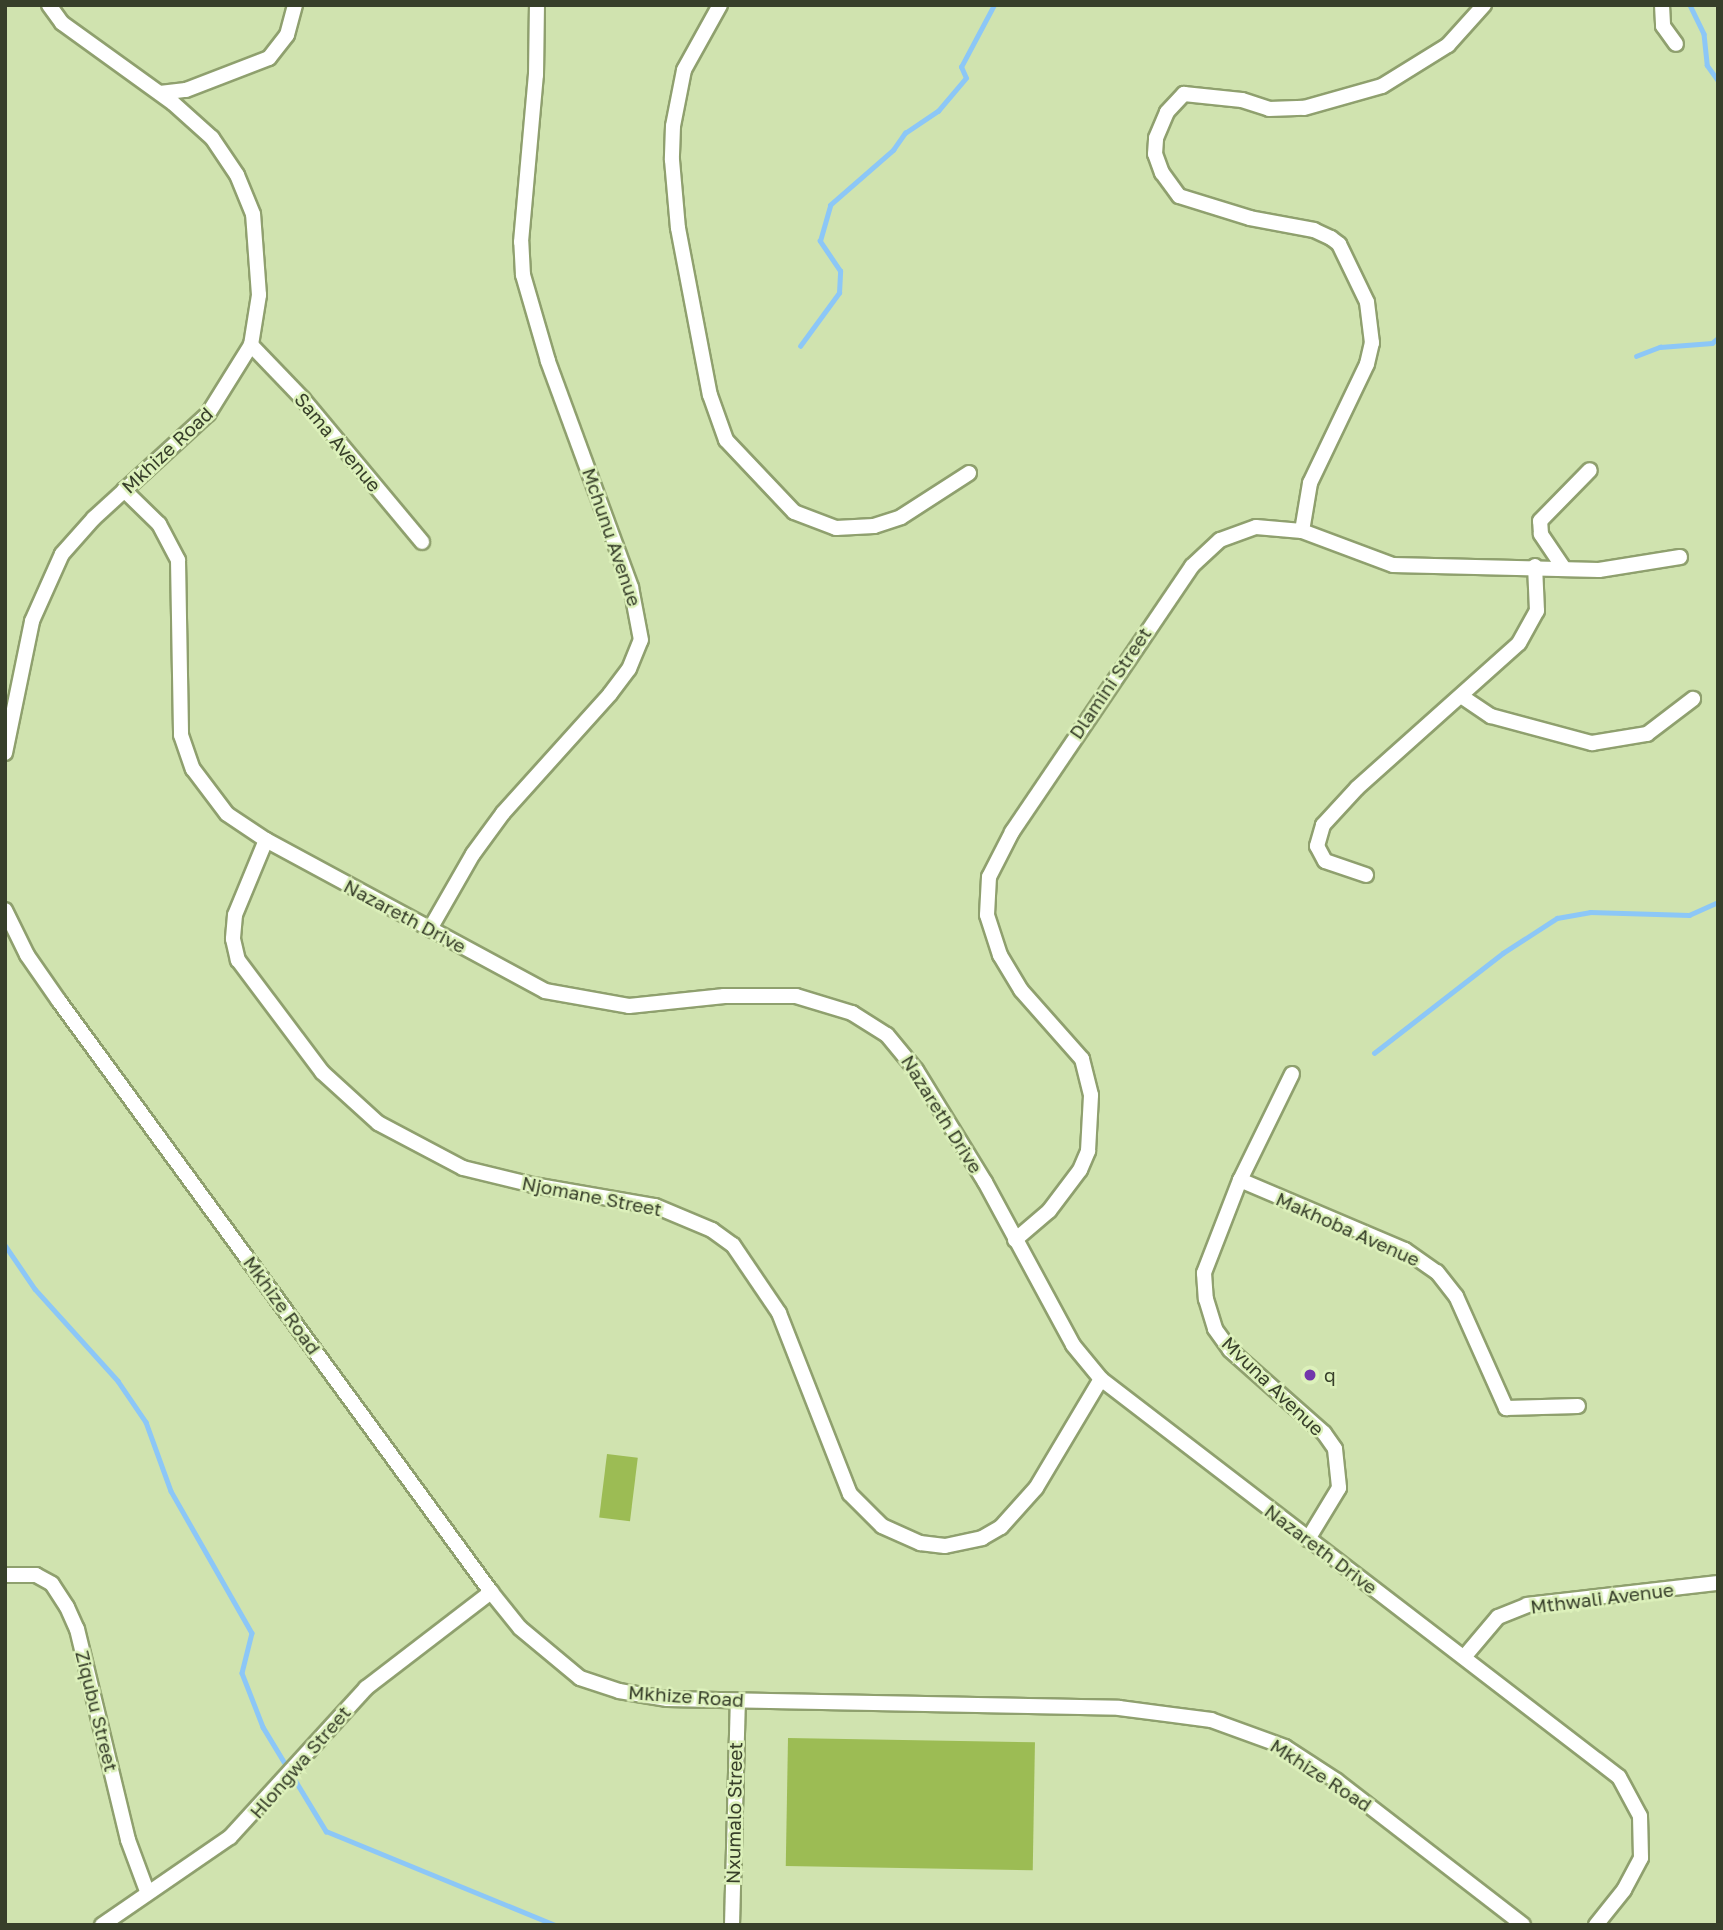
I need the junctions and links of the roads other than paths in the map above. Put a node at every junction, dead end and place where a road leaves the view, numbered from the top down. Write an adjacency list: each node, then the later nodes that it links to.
1 (48, 5): 8 (street, Mkhize Road)
2 (295, 5): 8 (street)
3 (537, 5): 24 (street, Mchunu Avenue)
4 (720, 5): 11 (street)
5 (1484, 5): 13 (street)
6 (1662, 5): 7 (street)
7 (1676, 44)
8 (160, 93): 9 (street, Mkhize Road)
9 (251, 345): 12 (street, Mkhize Road); 14 (street, Sama Avenue)
10 (1590, 470): 17 (street)
11 (969, 473)
12 (124, 490): 20 (street, Mkhize Road); 21 (street, Nazareth Drive)
13 (1302, 531): 16 (street, Dlamini Street); 27 (street, Dlamini Street)
14 (422, 542)
15 (1680, 558): 17 (street, Dlamini Street)
16 (1535, 566): 17 (street, Dlamini Street); 18 (street)
17 (1563, 567)
18 (1461, 696): 19 (street); 22 (street)
19 (1693, 699)
20 (5, 753)
21 (266, 840): 24 (street, Nazareth Drive); 28 (street, Njomane Street)
22 (1366, 875)
23 (5, 910): 33 (street, Mkhize Road)
24 (430, 929): 27 (street, Nazareth Drive)
25 (1292, 1074): 26 (street, Mvuna Avenue)
26 (1240, 1180): 29 (street, Makhoba Avenue); 30 (street, Mvuna Avenue)
27 (1016, 1240): 28 (street, Nazareth Drive)
28 (1101, 1379): 30 (street, Nazareth Drive)
29 (1578, 1406)
30 (1308, 1539): 34 (street, Nazareth Drive)
31 (5, 1574): 36 (street, Ziqubu Street)
32 (1718, 1583): 34 (street, Mthwali Avenue)
33 (491, 1592): 35 (street, Mkhize Road); 36 (street, Hlongwa Street)
34 (1465, 1656): 40 (street, Nazareth Drive)
35 (738, 1701): 38 (street, Nxumalo Street); 39 (street, Mkhize Road)
36 (147, 1891): 37 (street, Hlongwa Street)
37 (102, 1925)
38 (732, 1925)
39 (1522, 1925)
40 (1596, 1925)

